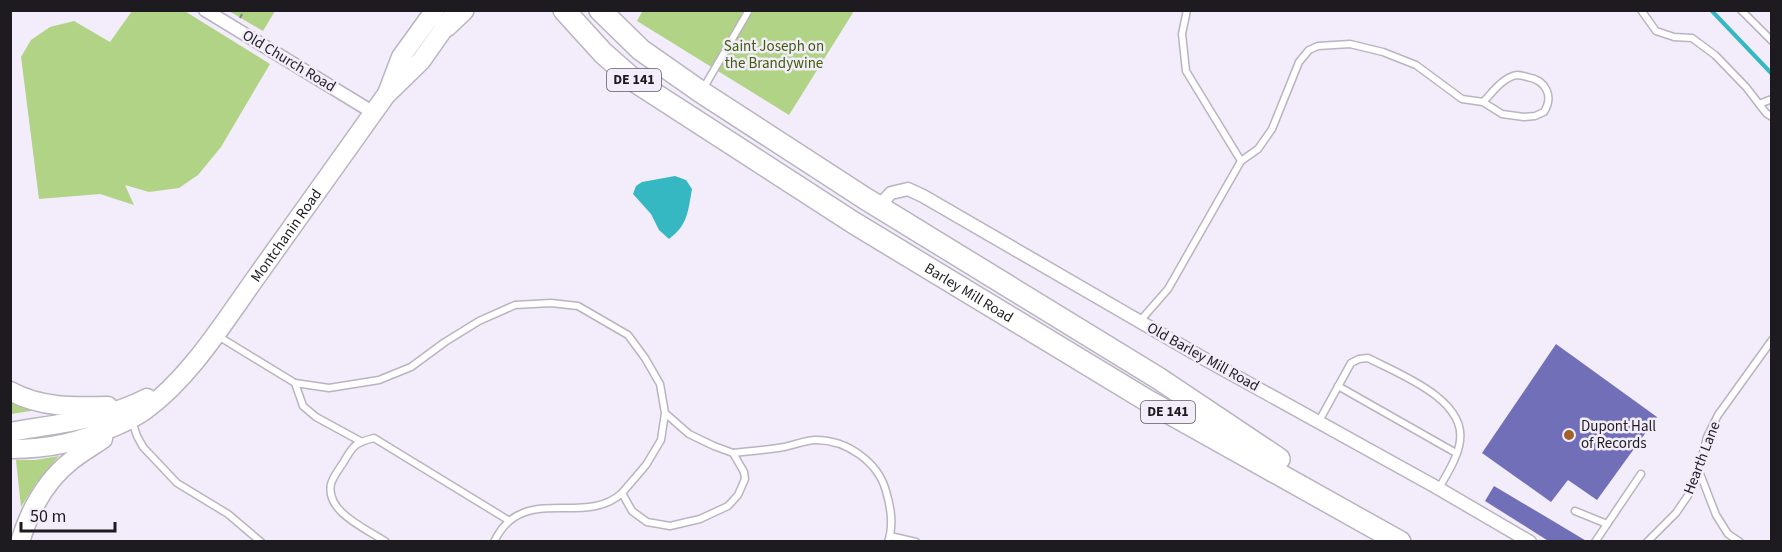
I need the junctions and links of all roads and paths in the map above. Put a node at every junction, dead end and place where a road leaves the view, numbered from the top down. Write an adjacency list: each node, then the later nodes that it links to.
1 (205, 10): 15 (street, Old Church Road)
2 (463, 10): 9 (highway)
3 (564, 10): 17 (highway, Barley Mill Road / DE 141)
4 (600, 10): 11 (highway, Barley Mill Road / DE 141)
5 (749, 10): 11 (lane)
6 (1187, 10): 18 (lane)
7 (1641, 10): 14 (lane)
8 (1741, 10): 10 (lane)
9 (439, 16): 15 (main road, Montchanin Road)
10 (1772, 40)
11 (701, 92): 19 (highway, Barley Mill Road / DE 141)
12 (1772, 99): 14 (lane)
13 (1483, 102): 13 (lane); 18 (lane)
14 (1759, 104): 16 (lane)
15 (374, 113): 21 (main road, Montchanin Road)
16 (1772, 117)
17 (716, 134): 19 (highway); 47 (highway, Barley Mill Road / DE 141)
18 (1241, 161): 20 (lane)
19 (879, 206): 20 (street, Old Barley Mill Road); 47 (highway, Barley Mill Road / DE 141)
20 (1139, 321): 28 (street, Old Barley Mill Road)
21 (215, 334): 23 (lane); 26 (main road, Montchanin Road)
22 (1772, 340): 34 (lane, Hearth Lane)
23 (295, 383): 27 (lane); 30 (lane)
24 (1338, 386): 28 (lane); 33 (lane); 33 (lane)
25 (10, 392): 26 (main road)
26 (133, 412): 29 (main road, Montchanin Road); 31 (main road, Montchanin Road); 42 (main road); 43 (lane)
27 (665, 413): 32 (lane); 37 (lane)
28 (1318, 422): 36 (street, Old Barley Mill Road)
29 (10, 432)
30 (360, 441): 39 (lane); 44 (lane)
31 (10, 449)
32 (733, 453): 37 (lane); 41 (lane)
33 (1456, 453): 36 (lane)
34 (1698, 471): 50 (lane, Hearth Lane); 51 (lane)
35 (1641, 474): 40 (lane)
36 (1439, 488): 48 (street, Old Barley Mill Road)
37 (622, 493): 39 (lane)
38 (1575, 511): 40 (lane)
39 (508, 520): 45 (lane)
40 (1607, 524): 49 (lane)
41 (889, 539): 46 (lane)
42 (20, 542)
43 (261, 542)
44 (386, 542)
45 (494, 542)
46 (916, 542)
47 (1401, 542)
48 (1530, 542)
49 (1594, 542)
50 (1647, 542)
51 (1740, 542)

